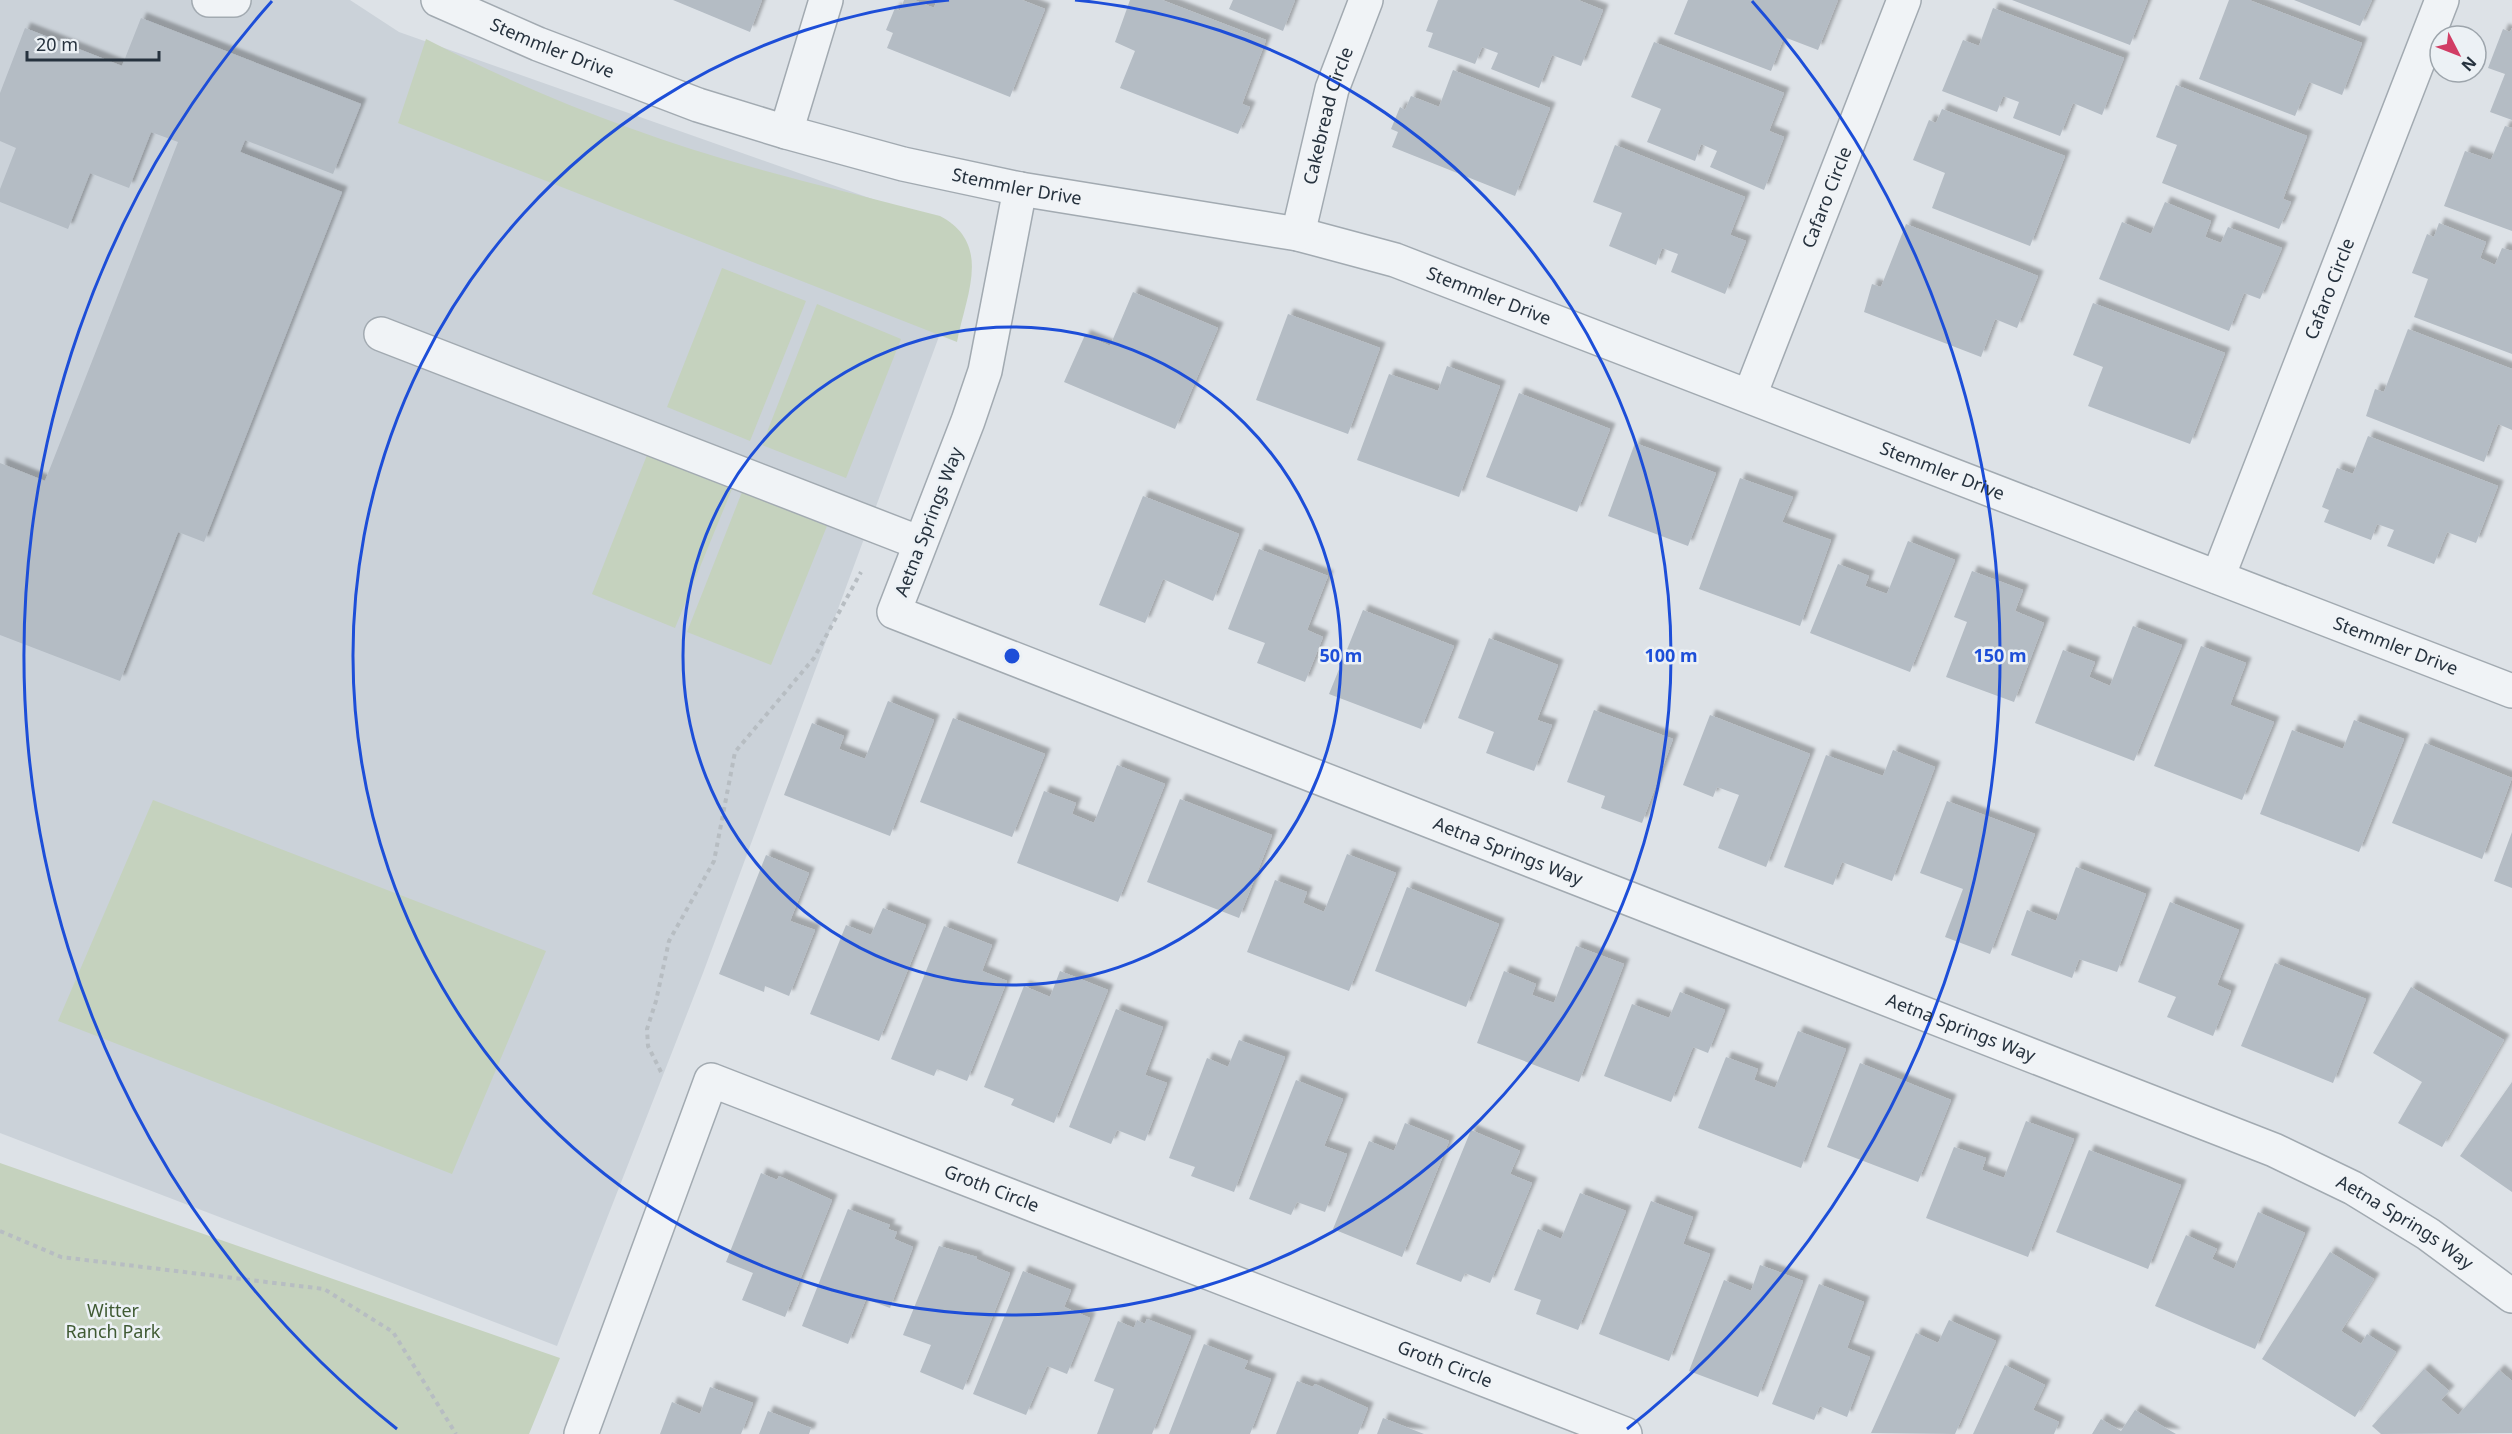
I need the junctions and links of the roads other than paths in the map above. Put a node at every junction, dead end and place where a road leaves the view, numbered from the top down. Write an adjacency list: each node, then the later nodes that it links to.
1 (209, 0): 2 (street)
2 (234, 0)
3 (438, 0): 8 (street, Stemmler Drive)
4 (826, 0): 8 (street)
5 (1366, 0): 10 (street, Cakebread Circle)
6 (1904, 0): 12 (street, Cafaro Circle)
7 (2442, 0): 14 (street, Cafaro Circle)
8 (786, 132): 9 (street, Stemmler Drive)
9 (1020, 189): 10 (street, Stemmler Drive); 13 (street, Aetna Springs Way)
10 (1298, 234): 12 (street, Stemmler Drive)
11 (381, 333): 13 (street)
12 (1750, 395): 14 (street, Stemmler Drive)
13 (920, 543): 16 (street, Aetna Springs Way)
14 (2218, 577): 15 (street, Stemmler Drive)
15 (2512, 691)
16 (2512, 1296)
17 (581, 1434): 18 (street, Groth Circle)
18 (1624, 1434)

